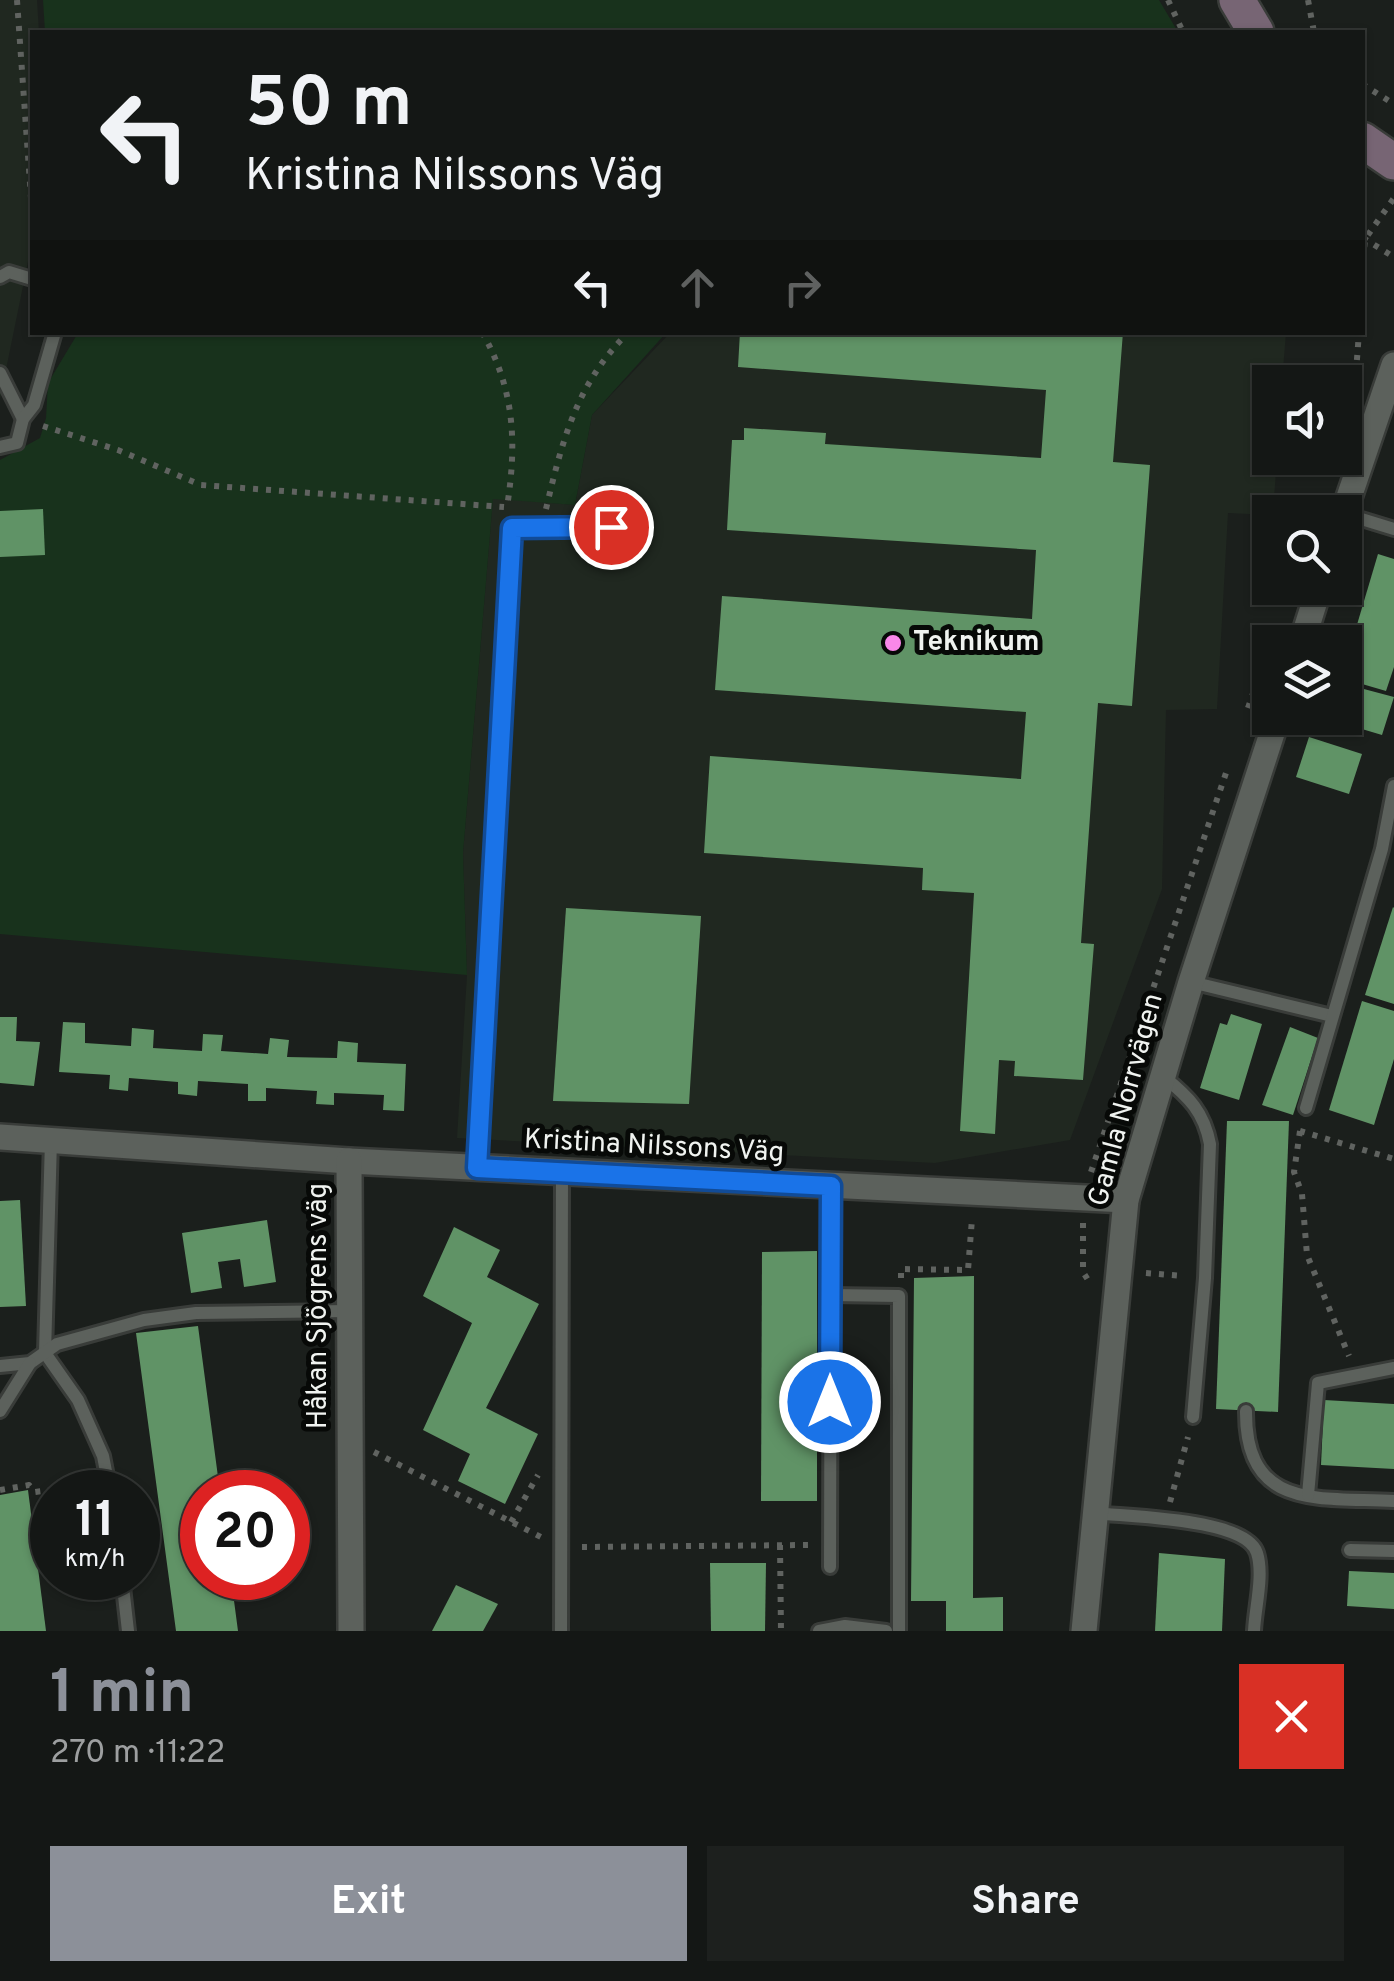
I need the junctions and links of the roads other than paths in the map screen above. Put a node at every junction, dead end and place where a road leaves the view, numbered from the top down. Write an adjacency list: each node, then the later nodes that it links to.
1 (1237, 0): 2 (street)
2 (1255, 30)
3 (1365, 142): 4 (street)
4 (1394, 162)
5 (0, 277): 6 (lane)
6 (30, 278)
7 (54, 335): 10 (lane)
8 (1394, 364): 12 (street)
9 (0, 374): 10 (lane)
10 (23, 419): 11 (lane)
11 (0, 447)
12 (1350, 495)
13 (1362, 518): 15 (lane)
14 (611, 527): 25 (lane)
15 (1394, 528)
16 (1271, 735): 18 (street, Gamla Norrvägen)
17 (1394, 786): 19 (lane)
18 (1191, 982): 19 (lane); 20 (street, Gamla Norrvägen)
19 (1332, 1016): 21 (lane)
20 (1164, 1077): 28 (street, Gamla Norrvägen); 37 (lane)
21 (1306, 1108)
22 (0, 1137): 23 (street, Kristina Nilssons Väg)
23 (51, 1140): 24 (street, Kristina Nilssons Väg); 31 (lane)
24 (349, 1161): 25 (street, Kristina Nilssons Väg); 30 (street, Håkan Sjögrens väg)
25 (477, 1168): 26 (street, Kristina Nilssons Väg)
26 (562, 1172): 27 (street, Kristina Nilssons Väg); 48 (lane)
27 (831, 1186): 28 (street, Kristina Nilssons Väg); 29 (lane)
28 (1126, 1200): 41 (street, Gamla Norrvägen)
29 (830, 1295): 44 (lane); 51 (lane)
30 (349, 1311): 31 (lane); 47 (street, Håkan Sjögrens väg)
31 (44, 1353): 32 (lane); 38 (lane)
32 (30, 1363): 33 (lane); 35 (lane)
33 (0, 1366)
34 (1394, 1368): 39 (lane)
35 (0, 1410)
36 (1246, 1410): 39 (lane)
37 (1193, 1417)
38 (106, 1470)
39 (1308, 1495): 40 (lane)
40 (1394, 1501)
41 (1095, 1512): 52 (street, Gamla Norrvägen); 53 (lane)
42 (1350, 1550): 43 (lane)
43 (1394, 1552)
44 (830, 1567)
45 (124, 1600): 46 (lane)
46 (128, 1631)
47 (350, 1631)
48 (562, 1631)
49 (819, 1631): 50 (lane)
50 (886, 1631)
51 (898, 1631)
52 (1084, 1631)
53 (1254, 1631)

